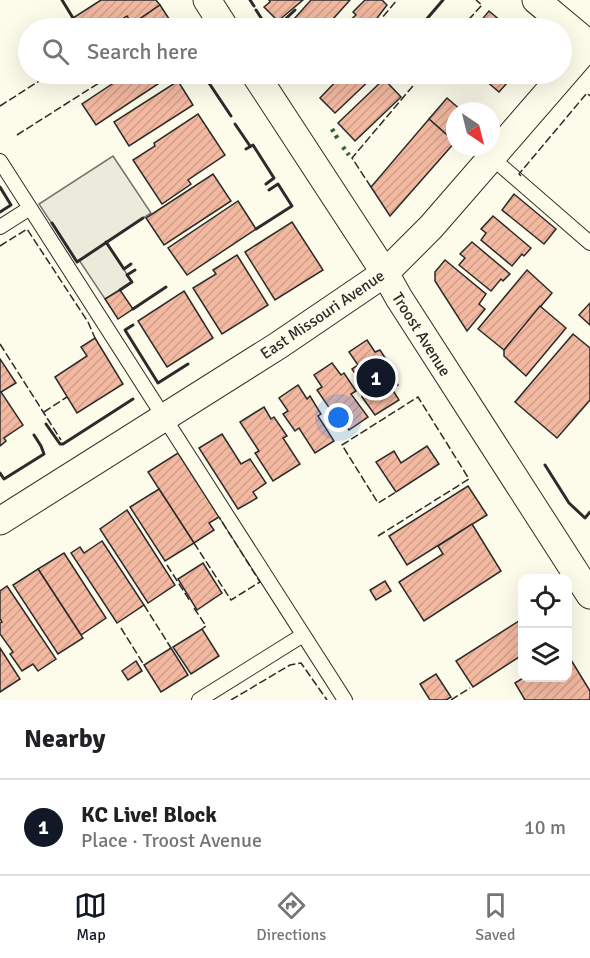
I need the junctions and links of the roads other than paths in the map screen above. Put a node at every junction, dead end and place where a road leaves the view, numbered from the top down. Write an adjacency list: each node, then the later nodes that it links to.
1 (207, 0): 3 (street)
2 (536, 0): 4 (street)
3 (219, 18)
4 (558, 18)
5 (572, 29): 6 (street)
6 (590, 44): 7 (street, East Missouri Avenue)
7 (572, 65)
8 (262, 84): 15 (street, Troost Avenue)
9 (555, 84): 10 (street, East Missouri Avenue)
10 (491, 158): 14 (lane); 15 (street, East Missouri Avenue)
11 (0, 161): 12 (lane)
12 (30, 208): 13 (lane); 16 (lane)
13 (0, 227)
14 (590, 243)
15 (385, 273): 16 (street, East Missouri Avenue); 18 (street, Troost Avenue)
16 (164, 417): 17 (street, East Missouri Avenue); 19 (lane)
17 (0, 521)
18 (590, 595)
19 (303, 635): 20 (lane); 21 (lane)
20 (198, 700)
21 (345, 700)

